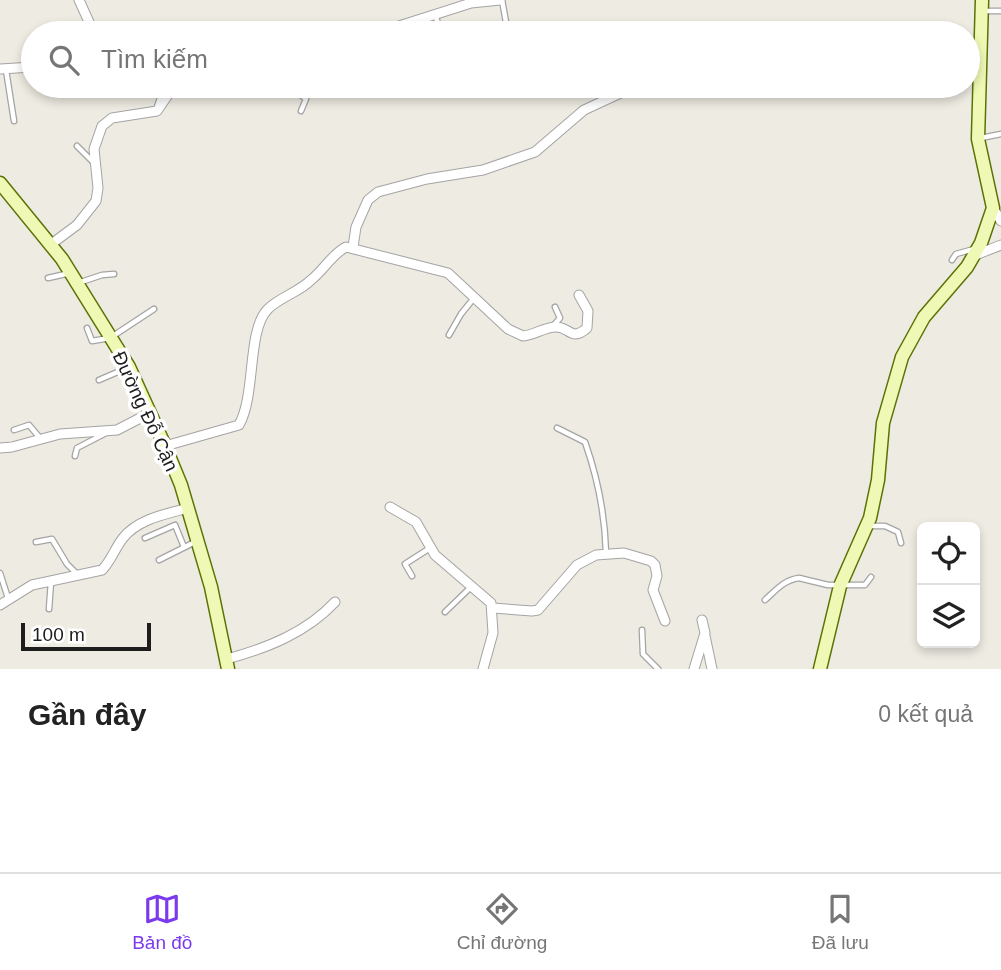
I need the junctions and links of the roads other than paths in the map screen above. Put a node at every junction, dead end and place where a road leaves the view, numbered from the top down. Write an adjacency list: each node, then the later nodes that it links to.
1 (79, 0): 6 (street)
2 (501, 0): 5 (street); 9 (lane)
3 (982, 5): 4 (lane); 12 (street)
4 (1001, 11)
5 (435, 14): 7 (street); 8 (lane)
6 (86, 21)
7 (414, 21)
8 (437, 21)
9 (505, 21)
10 (21, 68): 11 (street)
11 (3, 69): 20 (lane)
12 (980, 72)
13 (161, 98): 18 (lane)
14 (166, 98): 18 (street)
15 (305, 98): 19 (lane)
16 (610, 98): 30 (street)
17 (979, 98): 22 (street)
18 (157, 111): 24 (street)
19 (301, 111)
20 (14, 121)
21 (1001, 134): 22 (lane)
22 (978, 139): 26 (street)
23 (77, 146): 24 (lane)
24 (94, 163): 28 (street)
25 (0, 183): 28 (street, Đường Đỗ Cận)
26 (993, 208): 27 (street); 31 (street)
27 (1001, 221)
28 (50, 245): 35 (street, Đường Đỗ Cận)
29 (1001, 245): 31 (street)
30 (353, 247): 37 (street); 51 (street)
31 (975, 252): 32 (lane); 56 (street)
32 (952, 260)
33 (114, 274): 35 (lane)
34 (48, 278): 35 (lane)
35 (74, 278): 43 (street, Đường Đỗ Cận)
36 (579, 295): 41 (street)
37 (475, 297): 41 (street); 42 (lane)
38 (555, 307): 41 (lane)
39 (154, 309): 43 (lane)
40 (87, 328): 43 (lane)
41 (550, 329)
42 (449, 335)
43 (110, 338): 44 (street, Đường Đỗ Cận)
44 (129, 368): 45 (lane); 46 (street, Đường Đỗ Cận)
45 (99, 380)
46 (150, 413): 49 (street); 51 (street, Đường Đỗ Cận)
47 (556, 428): 63 (lane)
48 (14, 430): 50 (lane)
49 (110, 432): 50 (street); 53 (lane)
50 (40, 439): 52 (street)
51 (165, 446): 55 (street, Đường Đỗ Cận)
52 (0, 448)
53 (75, 456)
54 (390, 507): 62 (street)
55 (188, 508): 58 (street, Đường Đỗ Cận); 66 (street)
56 (866, 526): 60 (lane); 71 (street)
57 (145, 538): 61 (lane)
58 (198, 540): 61 (lane); 83 (street, Đường Đỗ Cận)
59 (36, 542): 66 (lane)
60 (901, 543)
61 (184, 547): 64 (lane)
62 (430, 548): 67 (lane); 70 (street)
63 (606, 553): 76 (street); 80 (street)
64 (159, 560)
65 (0, 573): 72 (lane)
66 (79, 576): 69 (street)
67 (412, 576)
68 (871, 577): 71 (lane)
69 (51, 580): 72 (street); 77 (lane)
70 (472, 586): 76 (street); 78 (lane)
71 (840, 586): 73 (lane); 88 (street)
72 (8, 598): 75 (street)
73 (765, 600)
74 (335, 603): 83 (street)
75 (0, 605)
76 (493, 608): 84 (street)
77 (49, 609)
78 (445, 612)
79 (702, 620): 82 (street)
80 (665, 621)
81 (642, 630): 85 (lane)
82 (705, 633): 86 (street); 87 (street)
83 (228, 664)
84 (483, 669)
85 (658, 669)
86 (694, 669)
87 (712, 669)
88 (820, 669)

